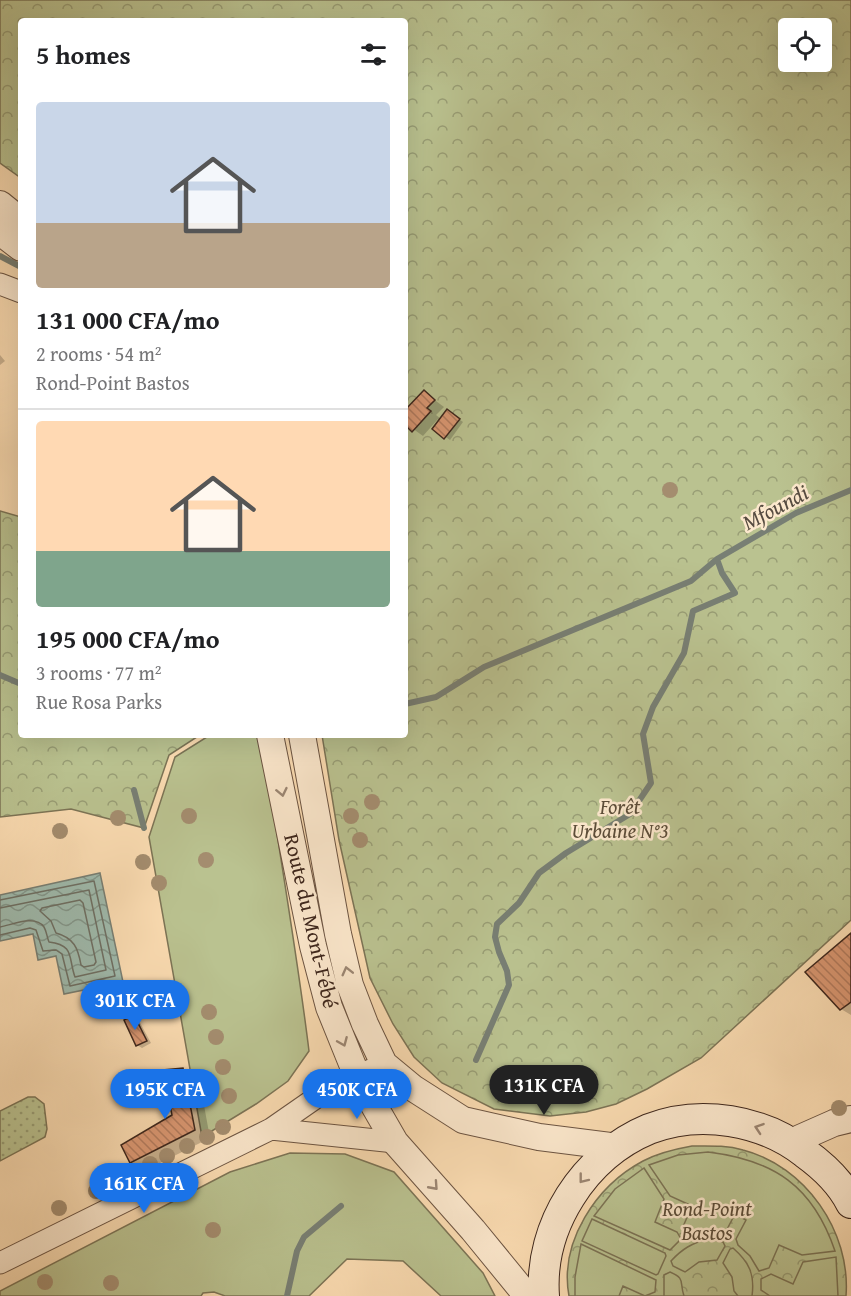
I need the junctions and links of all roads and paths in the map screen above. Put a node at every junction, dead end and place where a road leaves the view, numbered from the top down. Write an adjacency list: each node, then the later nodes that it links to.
1 (0, 204): 2 (street)
2 (18, 219)
3 (0, 232): 4 (street)
4 (18, 246)
5 (0, 284): 6 (street)
6 (18, 291)
7 (271, 738): 10 (street, Route du Mont-Fébé, one-way to 10)
8 (303, 738): 9 (street, Route du Mont-Fébé, one-way to 8)
9 (384, 1064): 10 (street); 15 (street, Route du Mont-Fébé)
10 (357, 1076): 12 (street); 13 (street, Route du Mont-Fébé)
11 (851, 1119): 14 (street)
12 (271, 1129): 13 (street); 17 (street)
13 (395, 1142): 18 (street, Route du Mont-Fébé, one-way to 18)
14 (791, 1142): 15 (main road, one-way to 15); 16 (main road)
15 (618, 1147): 19 (main road, one-way to 19)
16 (851, 1203)
17 (0, 1263)
18 (527, 1296)
19 (544, 1296)

